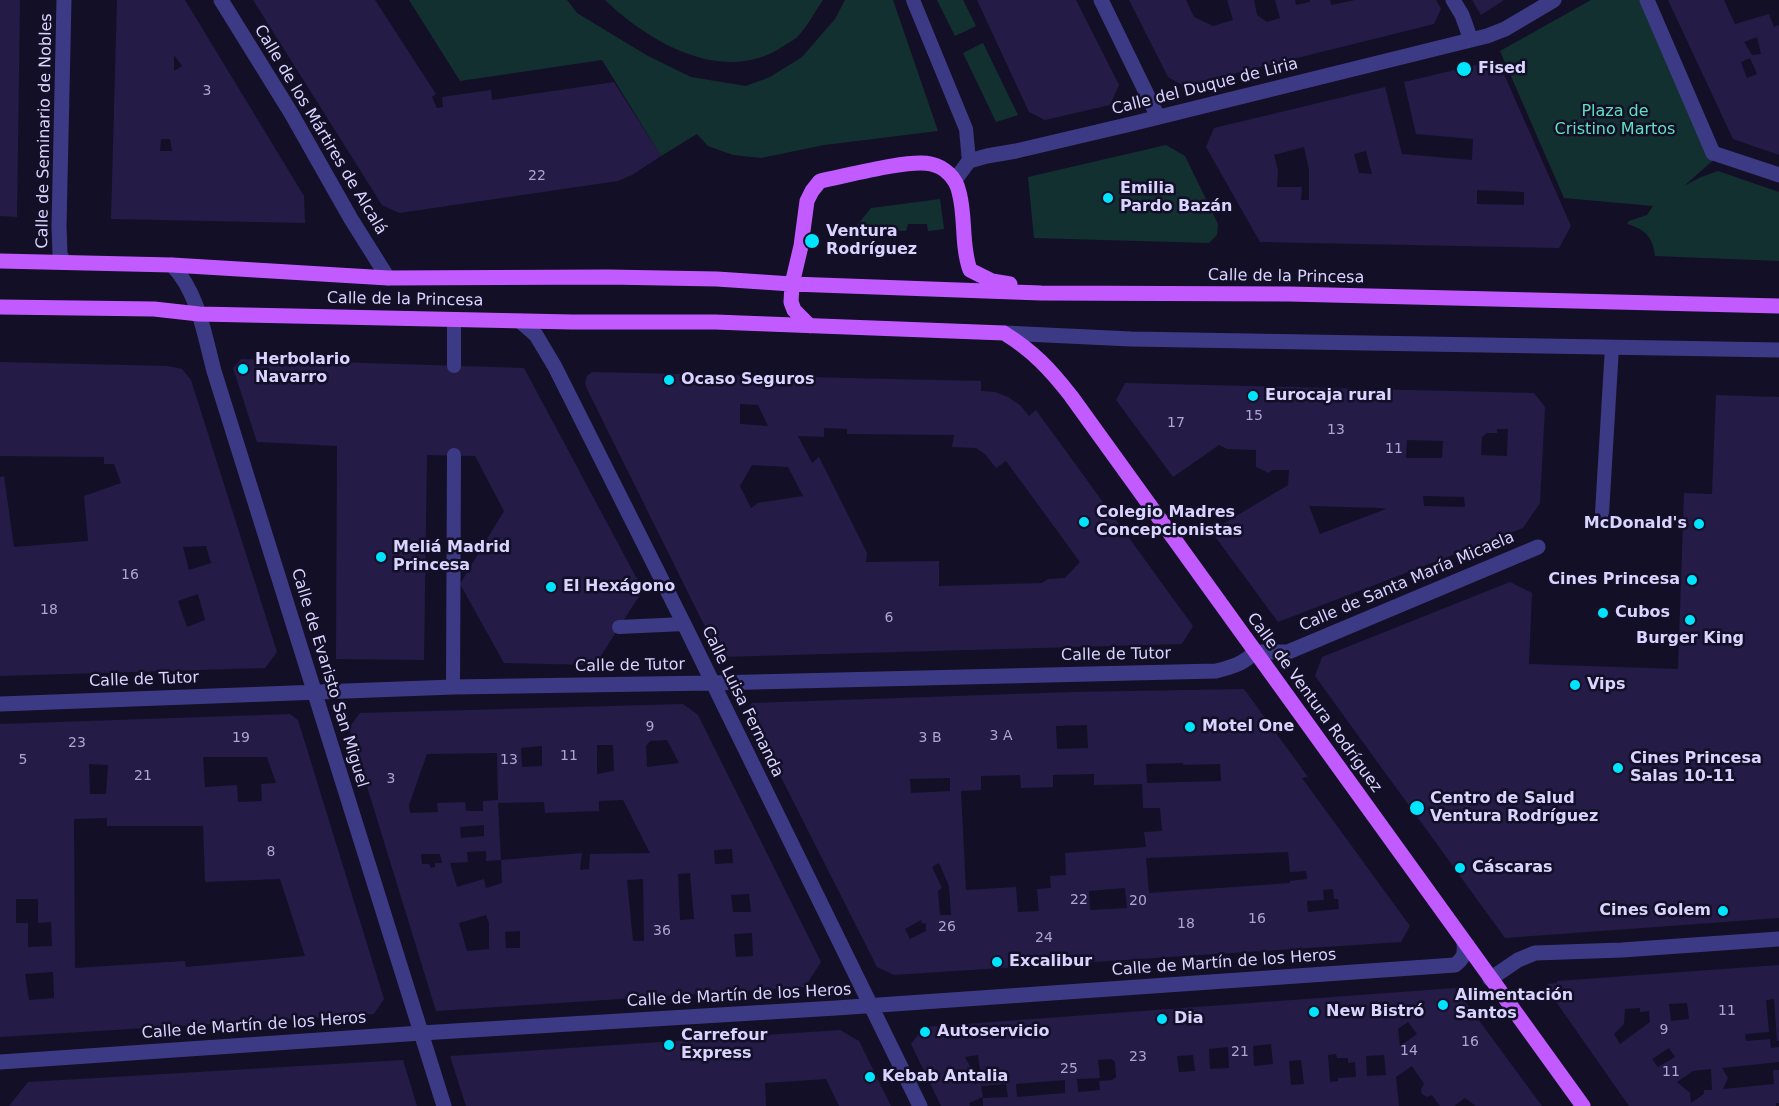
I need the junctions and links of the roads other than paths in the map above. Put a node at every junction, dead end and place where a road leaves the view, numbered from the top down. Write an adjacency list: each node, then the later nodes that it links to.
1 (64, 0): 14 (street, Calle de Seminario de Nobles)
2 (222, 0): 16 (street, Calle de los Mártires de Alcalá)
3 (913, 0): 10 (lane)
4 (1101, 0): 9 (street)
5 (1453, 0): 8 (street)
6 (1554, 0): 8 (street)
7 (1647, 0): 11 (street)
8 (1471, 40): 9 (street, Calle del Duque de Liria)
9 (1158, 117): 10 (street, Calle del Duque de Liria)
10 (969, 161): 12 (street)
11 (1779, 174)
12 (956, 180): 17 (main road); 18 (main road)
13 (0, 261): 14 (main road, Calle de la Princesa)
14 (64, 262): 15 (main road, Calle de la Princesa)
15 (172, 265): 16 (main road, Calle de la Princesa); 21 (street, Calle de Evaristo San Miguel)
16 (387, 278): 17 (main road, Calle de la Princesa)
17 (792, 284): 18 (main road, Calle de la Princesa); 24 (main road)
18 (1041, 293): 19 (main road, Calle de la Princesa)
19 (1779, 306)
20 (0, 307): 21 (main road, Calle de la Princesa)
21 (199, 314): 22 (main road, Calle de la Princesa); 37 (street, Calle de Evaristo San Miguel)
22 (454, 319): 23 (main road, Calle de la Princesa); 28 (lane)
23 (520, 321): 24 (main road, Calle de la Princesa); 32 (street, Calle Luisa Fernanda)
24 (810, 326): 25 (main road, Calle de la Princesa)
25 (1004, 333): 26 (street, Calle de la Princesa); 34 (main road, Calle de Ventura Rodríguez)
26 (1611, 347): 27 (street, Calle de la Princesa); 30 (lane)
27 (1779, 351)
28 (454, 366)
29 (454, 455): 36 (lane)
30 (1602, 513)
31 (1538, 547): 34 (street, Calle de Santa María Micaela)
32 (684, 624): 33 (lane); 35 (street, Calle Luisa Fernanda)
33 (619, 627)
34 (1255, 652): 35 (street, Calle de Tutor); 40 (main road, Calle de Ventura Rodríguez)
35 (712, 683): 36 (street, Calle de Tutor); 42 (street, Calle Luisa Fernanda)
36 (453, 687): 37 (street, Calle de Tutor)
37 (315, 692): 38 (street, Calle de Tutor); 43 (street, Calle de Evaristo San Miguel)
38 (0, 704)
39 (1779, 939): 41 (street)
40 (1464, 943): 41 (main road, Calle de Ventura Rodríguez); 42 (street, Calle de Martín de los Heros)
41 (1490, 979): 47 (main road, Calle de Ventura Rodríguez)
42 (870, 1006): 43 (street, Calle de Martín de los Heros); 46 (street, Calle Luisa Fernanda)
43 (421, 1033): 44 (street, Calle de Martín de los Heros); 45 (street, Calle de Evaristo San Miguel)
44 (0, 1062)
45 (444, 1106)
46 (920, 1106)
47 (1583, 1106)

